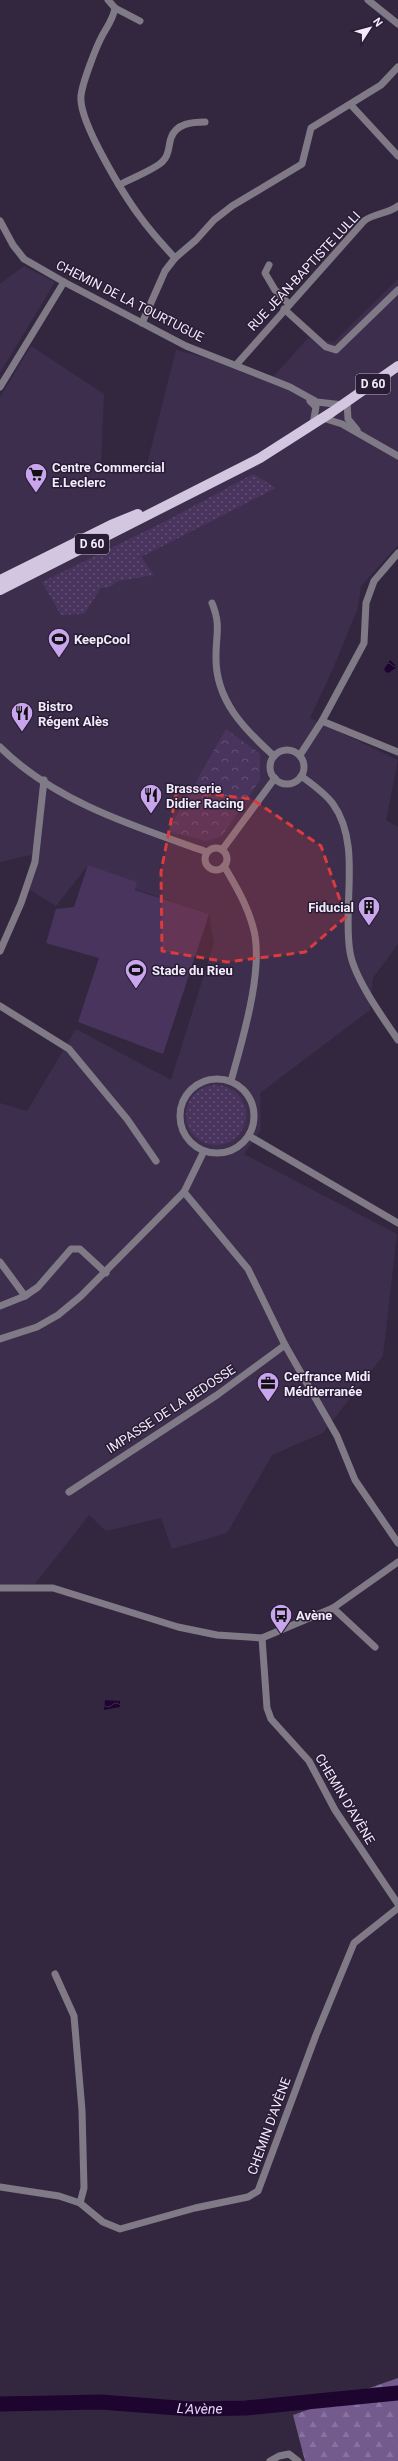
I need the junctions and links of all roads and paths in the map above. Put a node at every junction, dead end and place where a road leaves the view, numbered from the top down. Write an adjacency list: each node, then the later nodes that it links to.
1 (108, 0): 3 (street)
2 (368, 0): 5 (street)
3 (114, 8): 4 (street); 10 (street)
4 (140, 20)
5 (398, 24)
6 (398, 67): 7 (street)
7 (351, 105): 9 (street); 13 (street)
8 (205, 122): 10 (street)
9 (398, 156)
10 (119, 184): 13 (street)
11 (398, 206): 17 (street, RUE JEAN-BAPTISTE LULLI)
12 (0, 221): 15 (street, CHEMIN DE LA TOURTUGUE)
13 (175, 258): 18 (street)
14 (269, 266): 17 (street)
15 (64, 282): 18 (street, CHEMIN DE LA TOURTUGUE); 21 (street)
16 (398, 290): 17 (street)
17 (287, 306): 19 (street, RUE JEAN-BAPTISTE LULLI)
18 (142, 323): 19 (street, CHEMIN DE LA TOURTUGUE)
19 (236, 364): 22 (street, CHEMIN DE LA TOURTUGUE)
20 (398, 366): 23 (main road, D 60)
21 (0, 387)
22 (290, 388): 23 (street, CHEMIN DE LA TOURTUGUE); 25 (street, CHEMIN DE LA TOURTUGUE)
23 (345, 403): 24 (main road, D 60); 26 (street)
24 (324, 418): 25 (main road, D 60); 26 (street)
25 (313, 424): 28 (main road, D 60)
26 (358, 432): 27 (street)
27 (398, 456)
28 (182, 496): 30 (main road, D 60); 31 (main road, D 60)
29 (398, 553): 33 (street)
30 (0, 580)
31 (0, 590)
32 (212, 603): 37 (street)
33 (322, 721): 35 (street); 36 (street)
34 (0, 747): 40 (street)
35 (398, 752)
36 (300, 755): 37 (street); 38 (street)
37 (274, 756): 39 (street)
38 (301, 776): 39 (street); 46 (street)
39 (275, 778): 41 (street)
40 (44, 780): 42 (street); 44 (street)
41 (222, 850): 42 (street); 43 (street)
42 (207, 852): 43 (street)
43 (224, 866): 47 (street)
44 (0, 951)
45 (0, 1006): 50 (street)
46 (398, 1040)
47 (230, 1081): 48 (street); 49 (street)
48 (249, 1136): 49 (street); 52 (street)
49 (204, 1151): 51 (street)
50 (156, 1161)
51 (184, 1192): 54 (street); 58 (street)
52 (398, 1223)
53 (0, 1262): 55 (street)
54 (106, 1273): 55 (street); 57 (street)
55 (25, 1296): 56 (street)
56 (0, 1306)
57 (0, 1339)
58 (286, 1345): 59 (street, IMPASSE DE LA BEDOSSE); 60 (street)
59 (69, 1492)
60 (398, 1543)
61 (398, 1562): 63 (street)
62 (0, 1588): 64 (street)
63 (333, 1608): 64 (street); 65 (street)
64 (262, 1638): 66 (street, CHEMIN D'AVÈNE)
65 (375, 1647)
66 (398, 1904)
67 (398, 1908): 70 (street, CHEMIN D'AVÈNE)
68 (55, 1974): 70 (street)
69 (0, 2187): 70 (street, CHEMIN D'AVÈNE)
70 (80, 2203)
71 (270, 2461): 72 (street)
72 (298, 2461)

